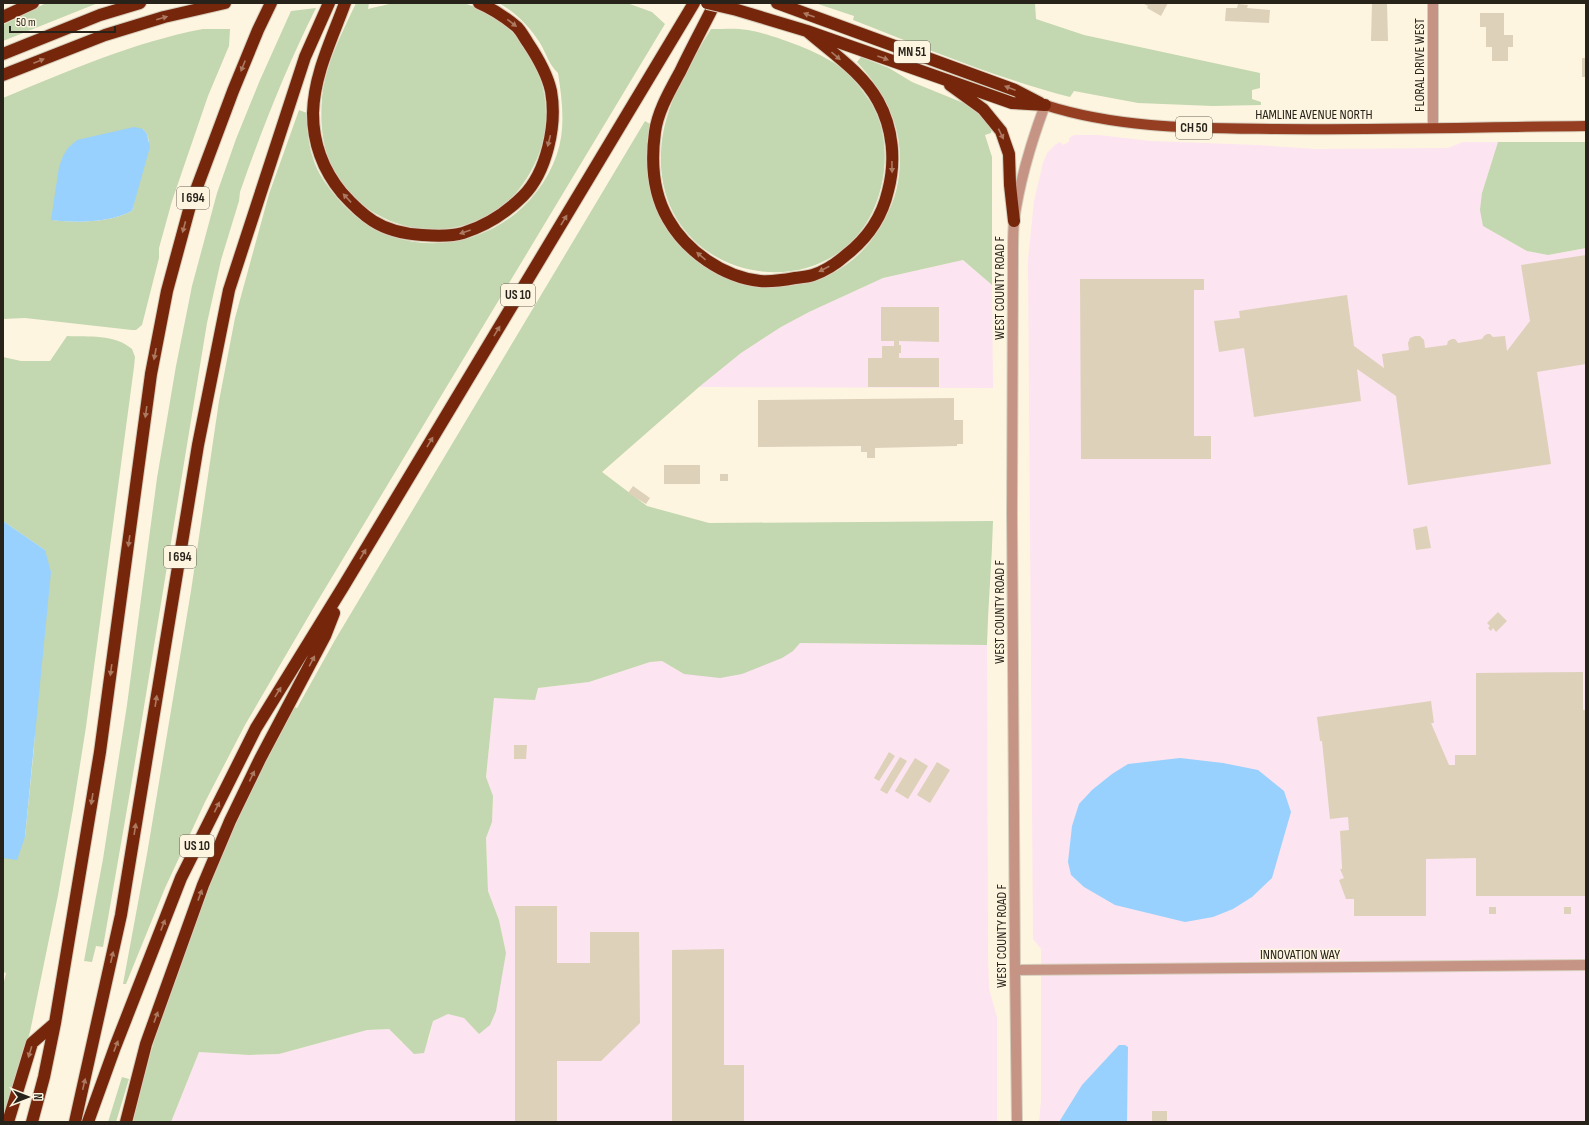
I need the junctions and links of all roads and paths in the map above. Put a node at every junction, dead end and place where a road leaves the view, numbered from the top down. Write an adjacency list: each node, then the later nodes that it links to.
1 (33, 3): 13 (highway)
2 (140, 3): 15 (highway)
3 (225, 3): 16 (highway, one-way to 3)
4 (271, 3): 25 (highway, I 694, one-way to 25)
5 (328, 3): 28 (highway, I 694, one-way to 5)
6 (345, 3): 7 (highway, one-way to 6)
7 (479, 3)
8 (694, 3): 22 (highway, US 10, one-way to 8)
9 (707, 3): 14 (highway, HAMLINE AVENUE NORTH / MN 51, bridge)
10 (715, 3): 14 (highway, one-way to 10)
11 (777, 3): 18 (highway, HAMLINE AVENUE NORTH / MN 51, one-way to 11)
12 (1433, 3): 20 (street, FLORAL DRIVE WEST)
13 (3, 18)
14 (807, 31): 17 (highway, HAMLINE AVENUE NORTH / MN 51, one-way to 17)
15 (3, 54)
16 (3, 75)
17 (943, 79): 18 (highway, HAMLINE AVENUE NORTH / MN 51); 21 (highway, one-way to 21)
18 (1045, 106): 20 (main road, HAMLINE AVENUE NORTH / CH 50); 21 (street, WEST COUNTY ROAD F)
19 (1586, 126): 20 (main road, HAMLINE AVENUE NORTH / CH 50)
20 (1433, 127)
21 (1014, 222): 24 (street, WEST COUNTY ROAD F)
22 (343, 587): 29 (highway, US 10, one-way to 22); 30 (highway, one-way to 22)
23 (1586, 966): 24 (street, INNOVATION WAY)
24 (1015, 970): 31 (street, WEST COUNTY ROAD F)
25 (55, 1023): 26 (highway, one-way to 26); 27 (highway, I 694)
26 (8, 1122)
27 (32, 1122)
28 (75, 1122)
29 (88, 1122)
30 (126, 1122)
31 (1017, 1122)

